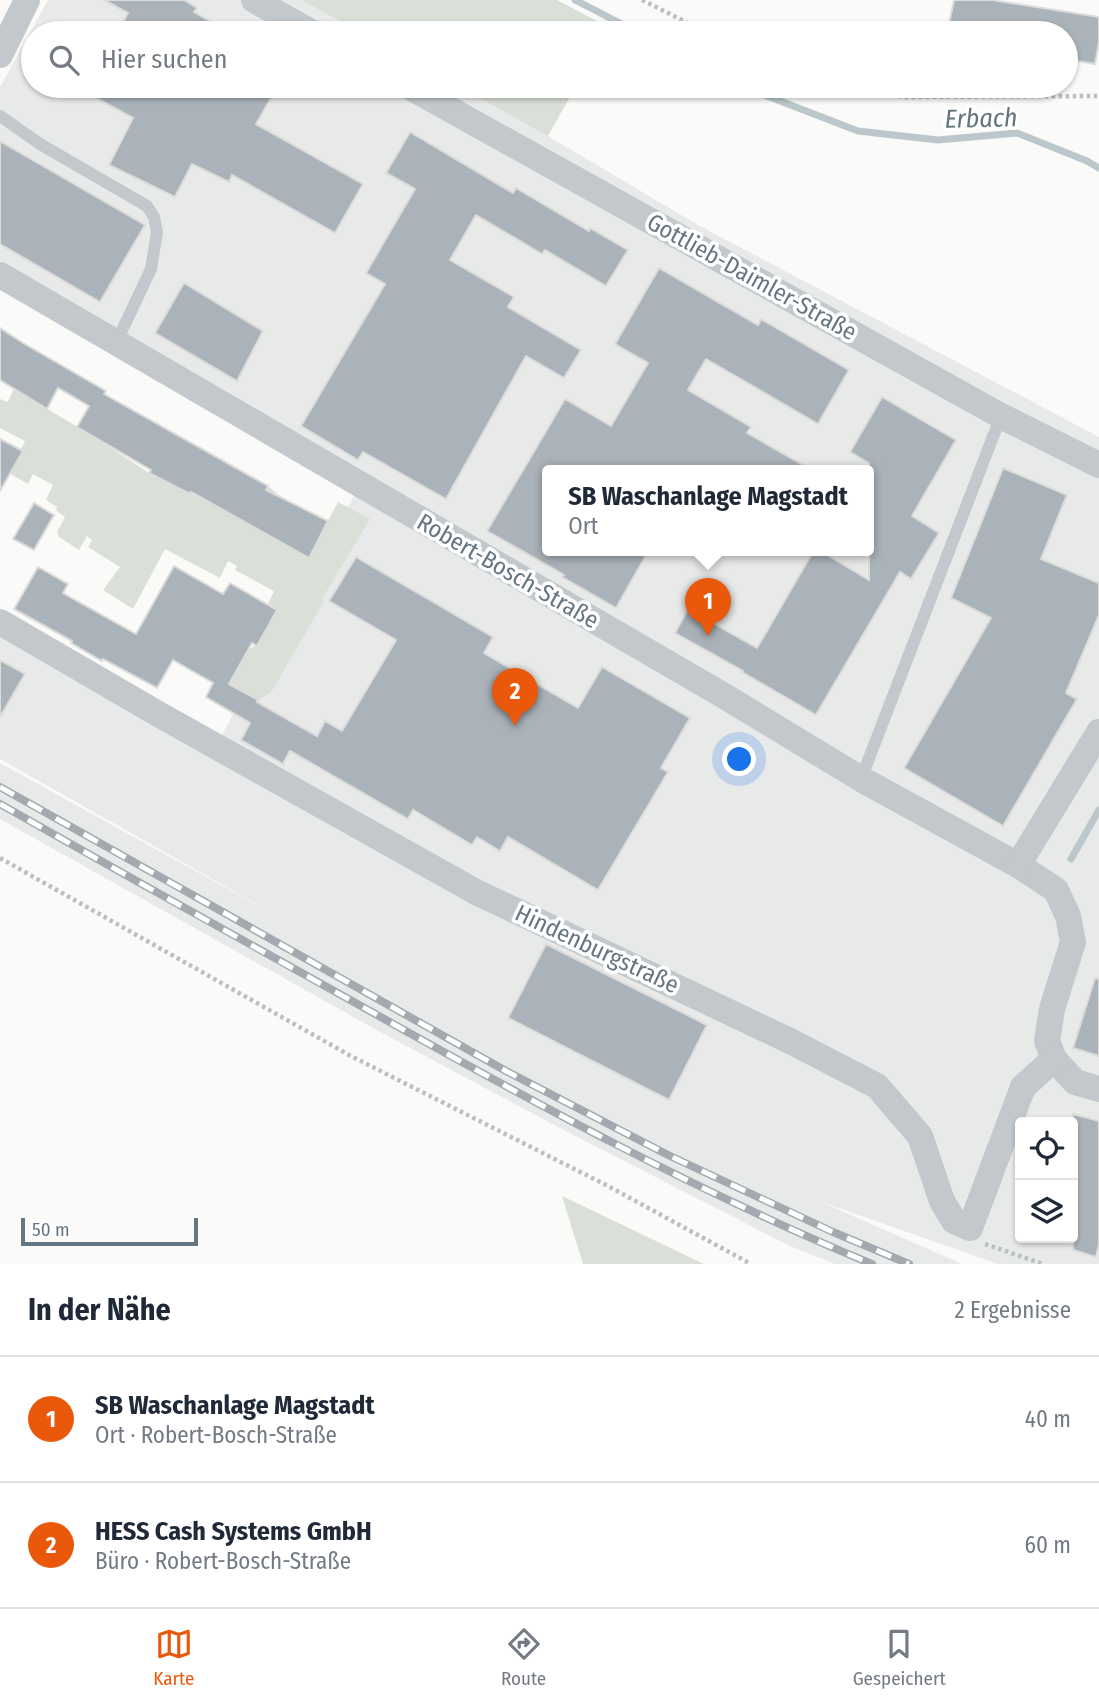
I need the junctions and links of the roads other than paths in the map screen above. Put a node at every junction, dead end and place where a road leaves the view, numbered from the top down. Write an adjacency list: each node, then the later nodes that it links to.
1 (27, 0): 4 (street)
2 (254, 0): 3 (street)
3 (292, 21)
4 (0, 55)
5 (430, 98): 9 (street, Gottlieb-Daimler-Straße)
6 (0, 116): 8 (lane)
7 (0, 275): 8 (street, Robert-Bosch-Straße)
8 (116, 343): 13 (street, Robert-Bosch-Straße)
9 (1001, 416): 10 (street, Gottlieb-Daimler-Straße); 13 (lane)
10 (1099, 465)
11 (0, 622): 15 (street, Hindenburgstraße)
12 (1099, 732): 14 (street)
13 (862, 779): 14 (street, Robert-Bosch-Straße)
14 (1018, 865): 15 (street, Robert-Bosch-Straße)
15 (1055, 1059): 16 (street)
16 (1099, 1089)

